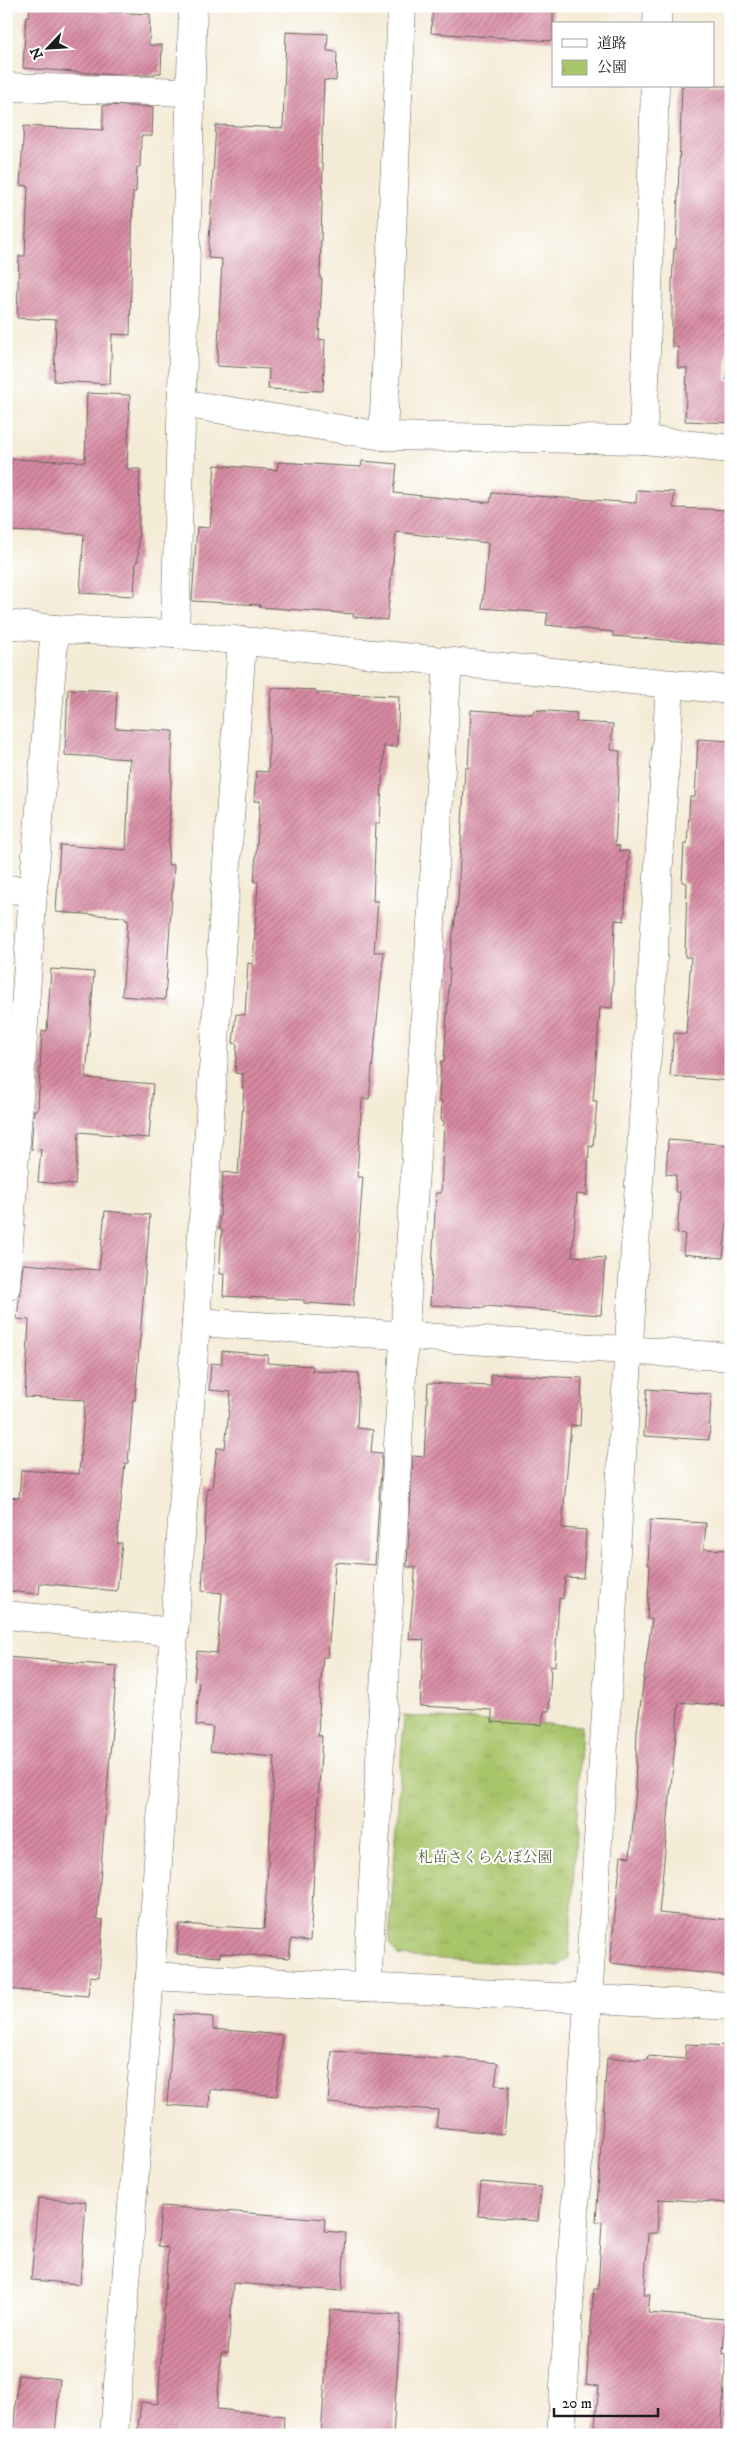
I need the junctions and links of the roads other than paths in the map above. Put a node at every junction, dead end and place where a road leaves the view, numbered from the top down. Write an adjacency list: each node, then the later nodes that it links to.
1 (193, 6): 7 (street)
2 (402, 6): 9 (street)
3 (658, 6): 4 (street)
4 (657, 22)
5 (6, 87): 7 (street)
6 (655, 88): 10 (street)
7 (190, 92): 8 (street)
8 (181, 403): 9 (street); 14 (street)
9 (383, 436): 10 (street)
10 (644, 440): 11 (street)
11 (731, 449)
12 (6, 624): 13 (street)
13 (55, 629): 14 (street); 20 (street)
14 (175, 634): 15 (street)
15 (242, 641): 16 (street); 23 (street)
16 (448, 662): 17 (street); 24 (street)
17 (670, 685): 18 (street); 25 (street)
18 (731, 690)
19 (6, 888): 20 (street)
20 (33, 891): 21 (street)
21 (11, 1133): 22 (street)
22 (6, 1287)
23 (196, 1322): 24 (street); 28 (street)
24 (405, 1336): 25 (street); 30 (street)
25 (629, 1351): 26 (street); 31 (street)
26 (731, 1358)
27 (6, 1615): 28 (street)
28 (174, 1632): 29 (street)
29 (150, 1976): 30 (street); 33 (street)
30 (367, 1988): 31 (street)
31 (589, 1998): 32 (street); 34 (street)
32 (731, 2006)
33 (114, 2435)
34 (561, 2435)

